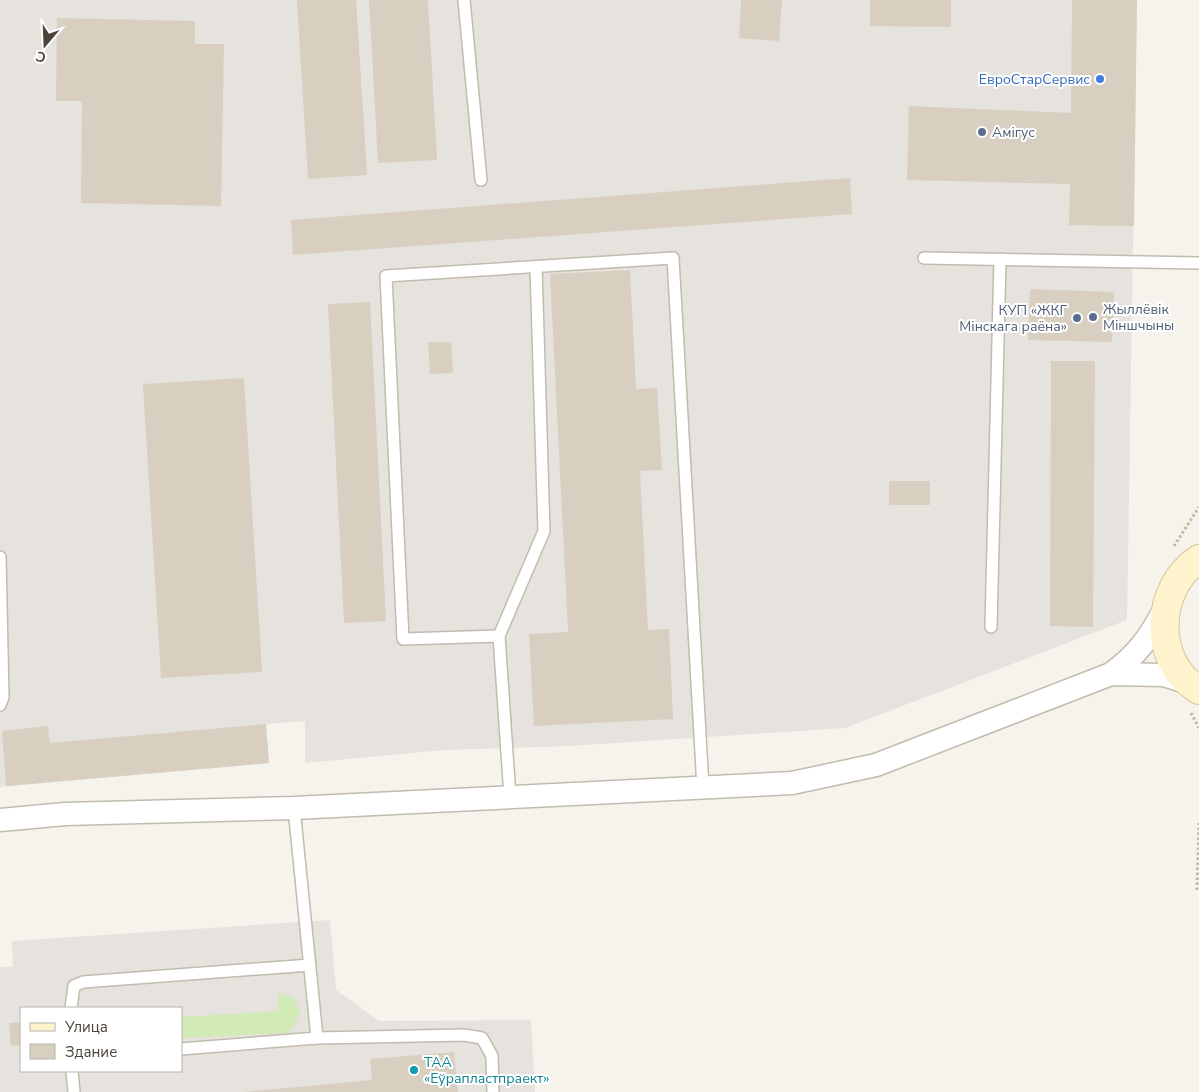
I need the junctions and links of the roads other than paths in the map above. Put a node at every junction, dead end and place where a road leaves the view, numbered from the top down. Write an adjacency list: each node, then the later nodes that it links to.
1 (464, 0): 2 (lane)
2 (481, 180)
3 (924, 258): 4 (lane)
4 (1000, 260): 5 (lane); 10 (lane)
5 (1199, 263)
6 (536, 267): 11 (lane); 11 (lane); 15 (lane)
7 (0, 557): 14 (lane)
8 (1199, 559): 9 (main road)
9 (1165, 608): 12 (street); 13 (main road)
10 (991, 627)
11 (499, 636): 16 (lane)
12 (1111, 674): 13 (street); 15 (street)
13 (1196, 689)
14 (0, 705)
15 (703, 788): 16 (street)
16 (510, 797): 17 (street)
17 (294, 808): 18 (street); 19 (lane)
18 (0, 820)
19 (310, 965): 20 (lane); 21 (lane)
20 (71, 1007)
21 (317, 1038): 22 (lane); 25 (lane)
22 (182, 1049)
23 (72, 1072): 24 (lane)
24 (74, 1092)
25 (493, 1092)

